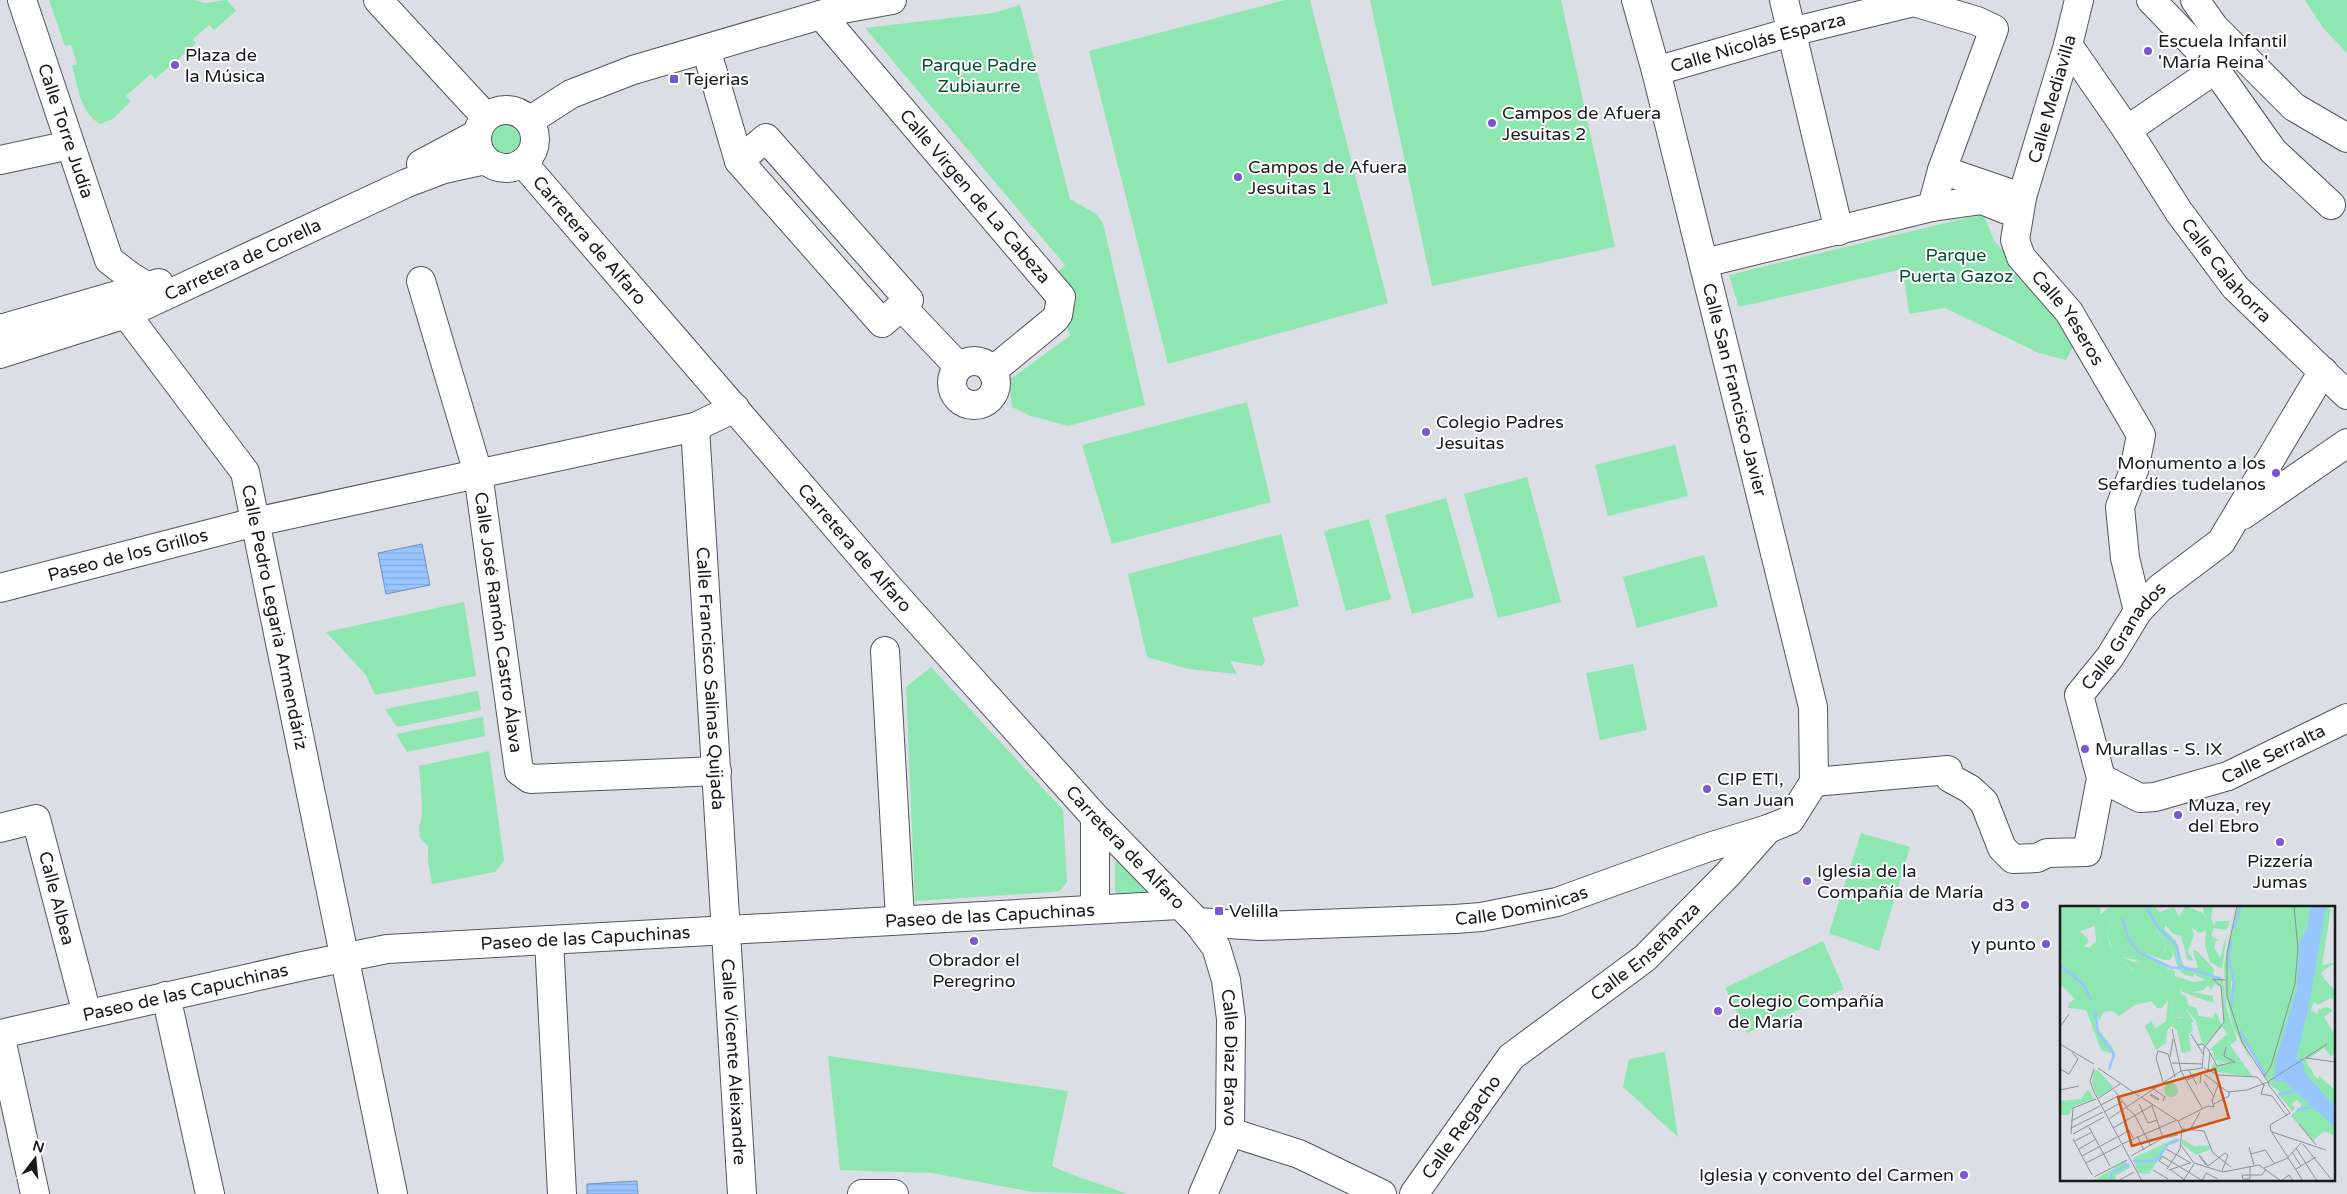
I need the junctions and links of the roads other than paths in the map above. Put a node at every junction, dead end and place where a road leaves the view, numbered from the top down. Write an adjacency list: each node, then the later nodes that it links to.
1 (22, 0): 19 (street, Calle Torre Judía)
2 (378, 0): 16 (street)
3 (892, 0): 9 (street)
4 (1636, 0): 14 (street, Calle San Francisco Javier)
5 (1784, 0): 10 (street)
6 (2079, 0): 11 (street, Calle Mediavilla)
7 (2151, 0): 13 (street)
8 (2195, 0): 18 (street)
9 (820, 14): 12 (street); 39 (street, Calle Virgen de La Cabeza)
10 (1791, 32): 14 (street, Calle Nicolás Esparza); 24 (street, Calle Nicolás Esparza); 28 (street)
11 (2068, 45): 17 (street, Calle Calahorra); 25 (street, Calle Mediavilla)
12 (706, 49): 15 (street); 22 (street)
13 (2216, 69): 17 (street); 26 (street)
14 (1656, 71): 30 (street, Calle San Francisco Javier)
15 (529, 121): 16 (street); 23 (street)
16 (481, 126): 21 (street); 32 (street, Carretera de Corella)
17 (2127, 130): 40 (street, Calle Calahorra)
18 (2347, 138)
19 (70, 145): 20 (street); 29 (street, Calle Torre Judía)
20 (0, 160)
21 (484, 160): 23 (street); 35 (street, Carretera de Corella)
22 (739, 161): 33 (street); 33 (street)
23 (523, 163): 42 (street, Carretera de Alfaro)
24 (1942, 170): 25 (street); 27 (street)
25 (2022, 197): 27 (street); 49 (street, Calle Yeseros)
26 (2331, 205)
27 (1932, 207): 28 (street)
28 (1839, 231): 30 (street)
29 (110, 260): 32 (street); 34 (street)
30 (1704, 263): 54 (street, Calle San Francisco Javier)
31 (421, 281): 45 (street, Calle José Ramón Castro Álava)
32 (148, 287): 34 (street, Carretera de Corella)
33 (902, 307): 38 (street)
34 (67, 309): 36 (street, Carretera de Corella)
35 (126, 314): 37 (street, Carretera de Corella); 47 (street, Calle Pedro Legaria Armendáriz)
36 (0, 329)
37 (0, 354)
38 (958, 367): 39 (street); 39 (street)
39 (992, 371)
40 (2323, 371): 41 (street, Calle Calahorra); 46 (street, Calle Granados)
41 (2347, 395)
42 (735, 408): 43 (street, Paseo de los Grillos); 55 (street, Carretera de Alfaro)
43 (695, 427): 45 (street, Paseo de los Grillos); 52 (street, Calle Francisco Salinas Quijada)
44 (2347, 444): 46 (street)
45 (478, 473): 47 (street, Paseo de los Grillos); 52 (street, Calle José Ramón Castro Álava)
46 (2236, 520): 49 (street, Calle Granados)
47 (256, 522): 48 (street, Paseo de los Grillos); 63 (street, Calle Pedro Legaria Armendáriz)
48 (0, 588)
49 (2138, 611): 53 (street, Calle Granados)
50 (885, 651): 60 (street)
51 (2347, 718): 53 (street, Calle Serralta)
52 (717, 771): 61 (street, Calle Francisco Salinas Quijada)
53 (2101, 778): 54 (street, Calle Granados)
54 (1814, 782): 57 (street, Calle Dominicas)
55 (1095, 817): 58 (street); 59 (street, Carretera de Alfaro)
56 (0, 828): 65 (street, Calle Albea)
57 (1768, 829): 59 (street, Calle Dominicas); 67 (street, Calle Enseñanza)
58 (1095, 909): 59 (street, Paseo de las Capuchinas); 60 (street, Paseo de las Capuchinas)
59 (1188, 913): 68 (street, Calle Diaz Bravo)
60 (900, 919): 61 (street, Paseo de las Capuchinas)
61 (727, 930): 62 (street, Paseo de las Capuchinas); 73 (street, Calle Vicente Aleixandre)
62 (549, 940): 63 (street, Paseo de las Capuchinas); 72 (street)
63 (345, 957): 64 (street, Paseo de las Capuchinas); 71 (street, Calle Pedro Legaria Armendáriz)
64 (166, 996): 65 (street, Paseo de las Capuchinas); 70 (street)
65 (86, 1014): 66 (street, Paseo de las Capuchinas)
66 (0, 1034): 69 (street)
67 (1510, 1059): 78 (street, Calle Regacho)
68 (1230, 1132): 76 (street, Calle Diaz Bravo); 77 (street)
69 (35, 1194)
70 (210, 1194)
71 (393, 1194)
72 (562, 1194)
73 (742, 1194)
74 (862, 1194): 75 (street)
75 (894, 1194)
76 (1203, 1194)
77 (1382, 1194)
78 (1414, 1194)

